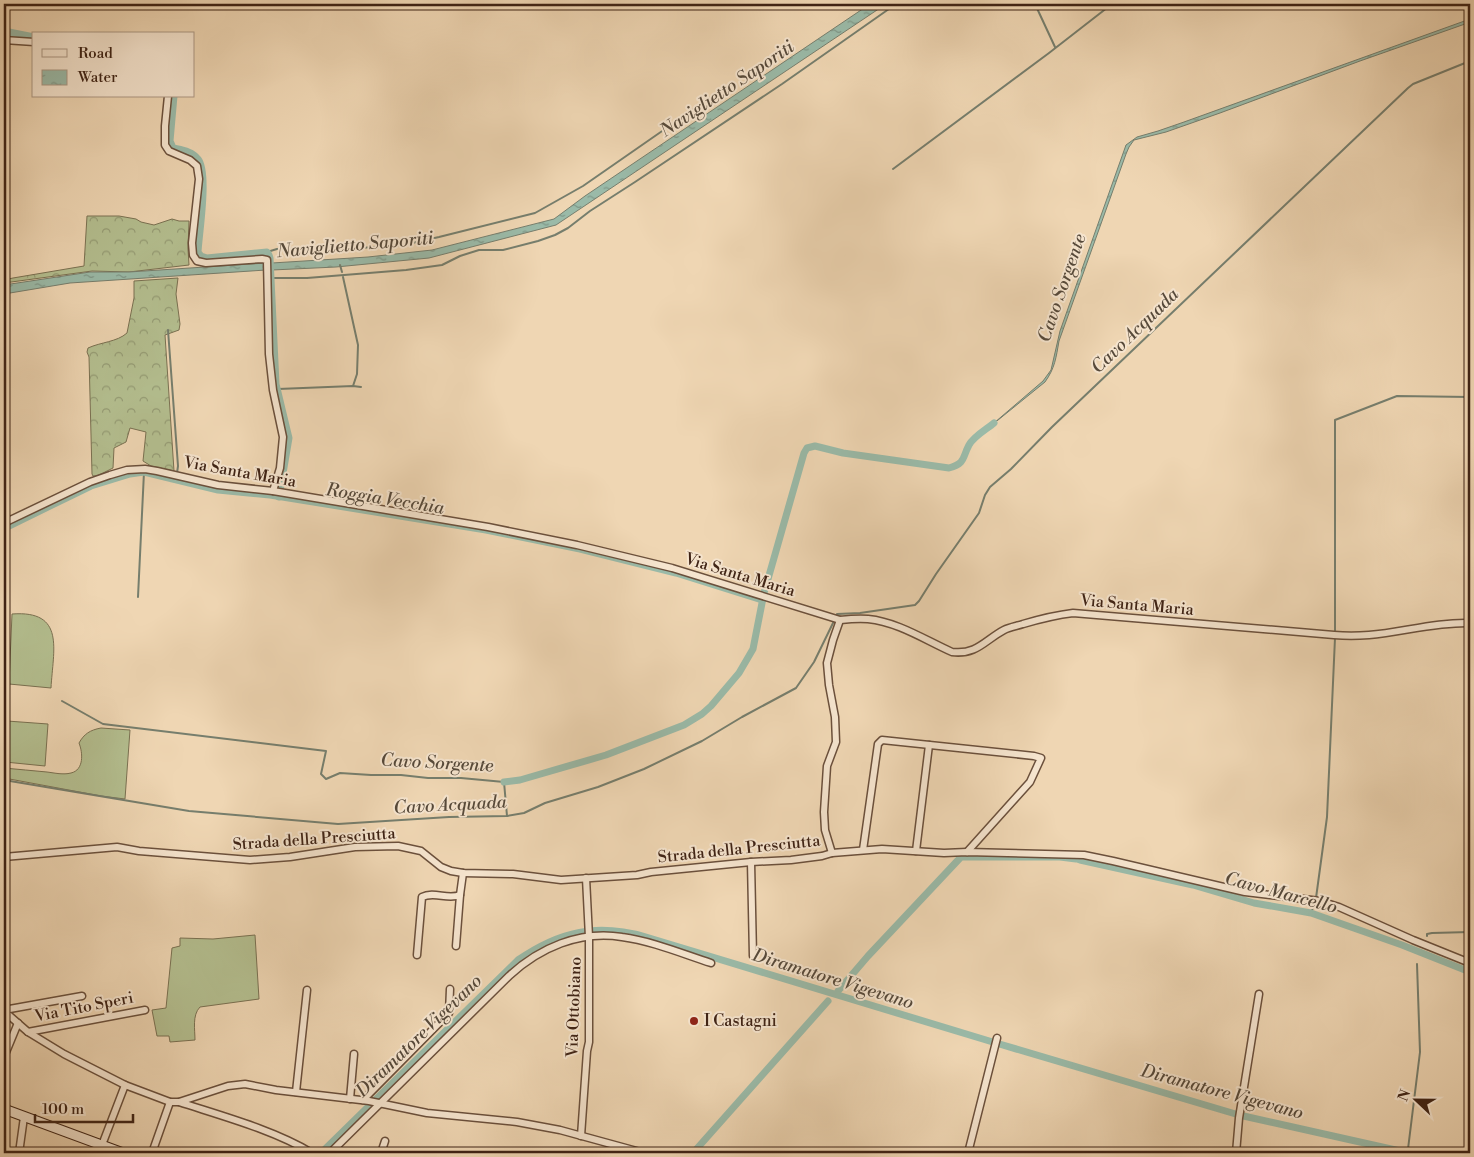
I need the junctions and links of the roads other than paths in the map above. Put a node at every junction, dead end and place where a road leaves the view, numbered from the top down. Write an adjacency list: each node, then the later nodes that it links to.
1 (4, 40): 2 (street)
2 (32, 42)
3 (168, 98): 4 (street)
4 (278, 492): 5 (street, Via Santa Maria); 6 (street, Via Santa Maria)
5 (4, 523)
6 (840, 620): 7 (street, Via Santa Maria); 12 (street)
7 (1470, 623)
8 (929, 745): 9 (street); 10 (street); 11 (street)
9 (863, 850): 10 (street, Strada della Presciutta); 12 (street, Strada della Presciutta)
10 (916, 851): 11 (street, Strada della Presciutta)
11 (967, 852): 23 (street, Strada della Presciutta)
12 (832, 853): 14 (street, Strada della Presciutta)
13 (4, 858): 15 (street, Strada della Presciutta)
14 (751, 862): 16 (street, Strada della Presciutta); 21 (street)
15 (463, 873): 16 (street, Strada della Presciutta); 17 (street)
16 (586, 878): 18 (street, Via Ottobiano)
17 (460, 895): 19 (street); 20 (street)
18 (589, 933): 22 (street); 41 (street); 44 (street, Via Ottobiano)
19 (456, 946)
20 (416, 955)
21 (753, 956)
22 (712, 963)
23 (1470, 963)
24 (450, 988): 38 (street)
25 (307, 990): 36 (street)
26 (1259, 994): 55 (street)
27 (82, 996): 29 (street)
28 (145, 1010): 31 (street, Via Tito Speri)
29 (4, 1011): 30 (street)
30 (18, 1023): 31 (street); 34 (street)
31 (28, 1032): 35 (street)
32 (997, 1038): 54 (street)
33 (354, 1054): 37 (street)
34 (4, 1057)
35 (125, 1085): 39 (street); 46 (street)
36 (296, 1092): 37 (street); 40 (street)
37 (350, 1099): 38 (street)
38 (366, 1100): 41 (street)
39 (170, 1102): 40 (street); 49 (street)
40 (179, 1102): 50 (street)
41 (379, 1104): 44 (street); 51 (street)
42 (4, 1109): 43 (main road)
43 (24, 1117): 46 (main road); 48 (street)
44 (580, 1136): 53 (street)
45 (385, 1141): 52 (street)
46 (102, 1145): 47 (main road)
47 (119, 1152)
48 (19, 1153)
49 (152, 1153)
50 (312, 1153)
51 (330, 1153)
52 (382, 1153)
53 (644, 1153)
54 (968, 1153)
55 (1236, 1153)

